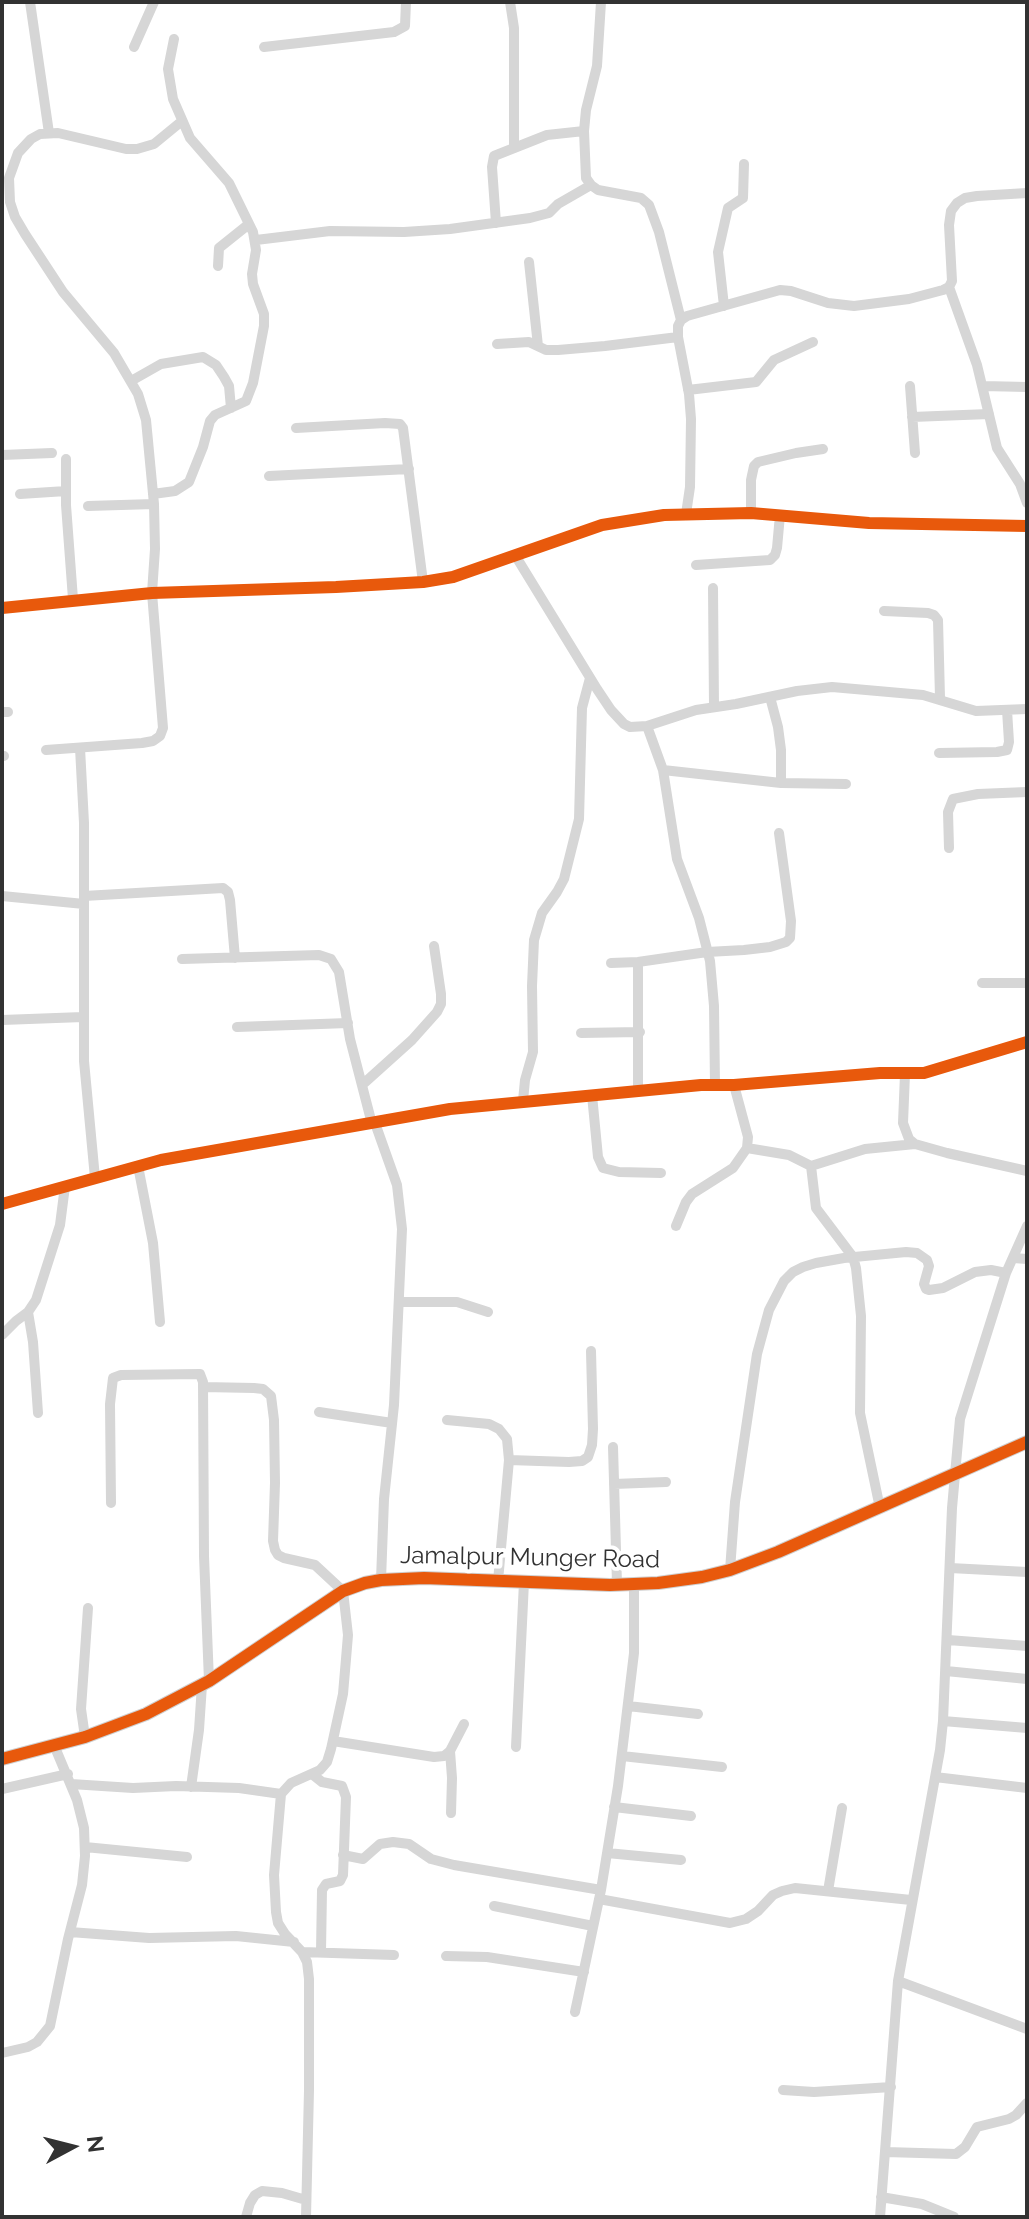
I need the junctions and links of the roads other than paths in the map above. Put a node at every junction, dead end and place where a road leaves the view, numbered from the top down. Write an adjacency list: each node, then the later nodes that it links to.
1 (30, 2): 11 (street)
2 (154, 2): 7 (street)
3 (406, 2): 8 (street)
4 (510, 2): 12 (street)
5 (601, 2): 10 (street)
6 (174, 39): 9 (street)
7 (134, 47)
8 (264, 47)
9 (182, 121): 11 (street); 18 (street)
10 (584, 131): 12 (street); 14 (street)
11 (49, 133): 15 (street)
12 (514, 148): 17 (street)
13 (744, 164): 23 (street)
14 (591, 185): 17 (street); 24 (street)
15 (5, 190): 29 (street)
16 (1027, 193): 22 (street)
17 (496, 223): 19 (street)
18 (249, 224): 19 (street); 21 (street)
19 (256, 240): 34 (street)
20 (529, 262): 28 (street)
21 (218, 266)
22 (949, 287): 23 (street); 31 (street)
23 (724, 306): 24 (street)
24 (681, 320): 25 (street)
25 (678, 337): 28 (street); 33 (street)
26 (813, 342): 33 (street)
27 (497, 344): 28 (street)
28 (538, 346)
29 (131, 381): 34 (street); 48 (street)
30 (910, 386): 36 (street)
31 (983, 386): 32 (street); 35 (street)
32 (1027, 387)
33 (688, 390): 51 (street)
34 (231, 408): 48 (street)
35 (989, 414): 36 (street); 47 (street)
36 (912, 417): 40 (street)
37 (296, 428): 43 (street)
38 (823, 449): 50 (street)
39 (52, 453): 41 (street)
40 (915, 453)
41 (2, 455)
42 (66, 459): 45 (street)
43 (409, 469): 44 (street); 56 (street)
44 (269, 476)
45 (66, 491): 46 (street); 59 (street)
46 (20, 494)
47 (1026, 496)
48 (153, 499): 49 (street); 58 (street)
49 (88, 506)
50 (751, 513): 51 (street); 52 (street)
51 (686, 514): 54 (street)
52 (780, 515): 53 (street); 55 (street)
53 (1027, 526)
54 (515, 555): 56 (street); 62 (street)
55 (696, 565)
56 (423, 582): 58 (street)
57 (713, 588): 65 (street)
58 (152, 593): 59 (street); 69 (street)
59 (73, 599): 60 (street)
60 (2, 608)
61 (884, 611): 64 (street)
62 (590, 678): 68 (street); 101 (street)
63 (770, 697): 64 (street); 65 (street); 73 (street)
64 (940, 698): 67 (street)
65 (714, 707): 68 (street)
66 (1027, 709): 67 (street)
67 (1007, 710): 71 (street)
68 (647, 726): 72 (street)
69 (80, 748): 70 (street); 79 (street)
70 (46, 750)
71 (939, 753)
72 (663, 770): 73 (street); 81 (street)
73 (781, 783): 74 (street)
74 (846, 784)
75 (1027, 792): 77 (street)
76 (779, 833): 81 (street)
77 (949, 848)
78 (2, 896): 79 (street)
79 (84, 900): 82 (street); 88 (street)
80 (434, 946): 96 (street)
81 (707, 952): 84 (street); 97 (street)
82 (235, 958): 83 (street); 90 (street)
83 (182, 959)
84 (638, 962): 85 (street); 92 (street)
85 (611, 963)
86 (982, 983): 87 (street)
87 (1027, 983)
88 (83, 1017): 89 (street); 109 (street)
89 (2, 1020)
90 (348, 1023): 91 (street); 96 (street)
91 (237, 1027)
92 (640, 1032): 93 (street); 99 (street)
93 (581, 1033)
94 (1027, 1042): 95 (street)
95 (905, 1074): 98 (street); 103 (street)
96 (362, 1085): 102 (street)
97 (715, 1085): 98 (street); 99 (street)
98 (734, 1085): 104 (street)
99 (638, 1090): 100 (street)
100 (592, 1095): 101 (street); 108 (street)
101 (523, 1101): 102 (street)
102 (373, 1123): 105 (street); 118 (street)
103 (915, 1144): 106 (street); 107 (street)
104 (747, 1148): 106 (street); 112 (street)
105 (138, 1166): 109 (street); 121 (street)
106 (811, 1166): 114 (street)
107 (1027, 1171)
108 (661, 1173)
109 (95, 1178): 110 (street)
110 (65, 1186): 111 (street); 119 (street)
111 (2, 1204)
112 (676, 1226)
113 (1027, 1226): 115 (street)
114 (853, 1257): 117 (street); 136 (street); 138 (street)
115 (1013, 1258): 116 (street); 117 (street)
116 (1027, 1259)
117 (1006, 1273): 132 (street)
118 (400, 1302): 120 (street); 128 (street)
119 (28, 1312): 122 (street); 126 (street)
120 (488, 1312)
121 (160, 1322)
122 (2, 1335)
123 (591, 1351): 131 (street)
124 (203, 1387): 135 (street); 145 (street); 151 (street)
125 (319, 1412): 128 (street)
126 (38, 1413)
127 (447, 1420): 131 (street)
128 (392, 1423): 140 (street)
129 (1027, 1442): 132 (street, Jamalpur Munger Road)
130 (613, 1447): 134 (street)
131 (509, 1460): 141 (street)
132 (955, 1475): 136 (street, Jamalpur Munger Road); 137 (street)
133 (666, 1482): 134 (street)
134 (614, 1484): 143 (street)
135 (111, 1503)
136 (880, 1508): 138 (street, Jamalpur Munger Road)
137 (950, 1568): 139 (street); 147 (street)
138 (730, 1570): 144 (street, Jamalpur Munger Road)
139 (1027, 1572)
140 (381, 1580): 141 (street, Jamalpur Munger Road); 145 (street, Jamalpur Munger Road)
141 (498, 1581): 142 (street, Jamalpur Munger Road)
142 (524, 1582): 143 (street, Jamalpur Munger Road); 160 (street)
143 (617, 1584): 144 (street, Jamalpur Munger Road)
144 (634, 1584): 152 (street)
145 (343, 1591): 151 (street, Jamalpur Munger Road); 158 (street)
146 (88, 1608): 157 (street)
147 (948, 1640): 148 (street); 149 (street)
148 (1027, 1646)
149 (946, 1671): 150 (street); 154 (street)
150 (1027, 1679)
151 (206, 1683): 157 (street, Jamalpur Munger Road); 168 (street)
152 (628, 1706): 153 (street); 162 (street)
153 (698, 1714)
154 (943, 1721): 156 (street); 166 (street)
155 (464, 1724): 161 (street)
156 (1027, 1728)
157 (85, 1737): 159 (street, Jamalpur Munger Road)
158 (333, 1741): 161 (street); 165 (street)
159 (54, 1745): 163 (street, Jamalpur Munger Road); 167 (street)
160 (516, 1747)
161 (450, 1751): 174 (street)
162 (622, 1756): 164 (street); 172 (street)
163 (2, 1759)
164 (722, 1767)
165 (312, 1774): 171 (street); 178 (street)
166 (935, 1777): 169 (street); 183 (street)
167 (69, 1779): 168 (street); 170 (street); 176 (street)
168 (191, 1787): 171 (street)
169 (1027, 1788)
170 (2, 1789)
171 (281, 1794): 187 (street)
172 (614, 1807): 175 (street); 177 (street)
173 (842, 1808): 181 (street)
174 (451, 1813)
175 (691, 1816)
176 (85, 1847): 179 (street); 186 (street)
177 (607, 1853): 180 (street); 182 (street)
178 (343, 1855): 182 (street); 189 (street)
179 (187, 1857)
180 (681, 1860)
181 (828, 1891): 182 (street); 183 (street)
182 (600, 1894): 185 (street)
183 (911, 1900): 193 (street)
184 (494, 1906): 185 (street)
185 (593, 1926): 192 (street)
186 (70, 1932): 187 (street); 196 (street)
187 (294, 1942): 188 (street)
188 (302, 1952): 189 (street); 202 (street)
189 (321, 1952): 190 (street)
190 (394, 1955)
191 (446, 1956): 192 (street)
192 (584, 1972): 194 (street)
193 (898, 1981): 195 (street); 197 (street)
194 (575, 2012)
195 (1027, 2029)
196 (2, 2053)
197 (891, 2087): 198 (street); 200 (street)
198 (783, 2090)
199 (1027, 2103): 200 (street)
200 (885, 2152): 201 (street)
201 (881, 2197): 205 (street); 206 (street)
202 (306, 2200): 203 (street); 204 (street)
203 (246, 2217)
204 (306, 2217)
205 (880, 2217)
206 (954, 2217)

